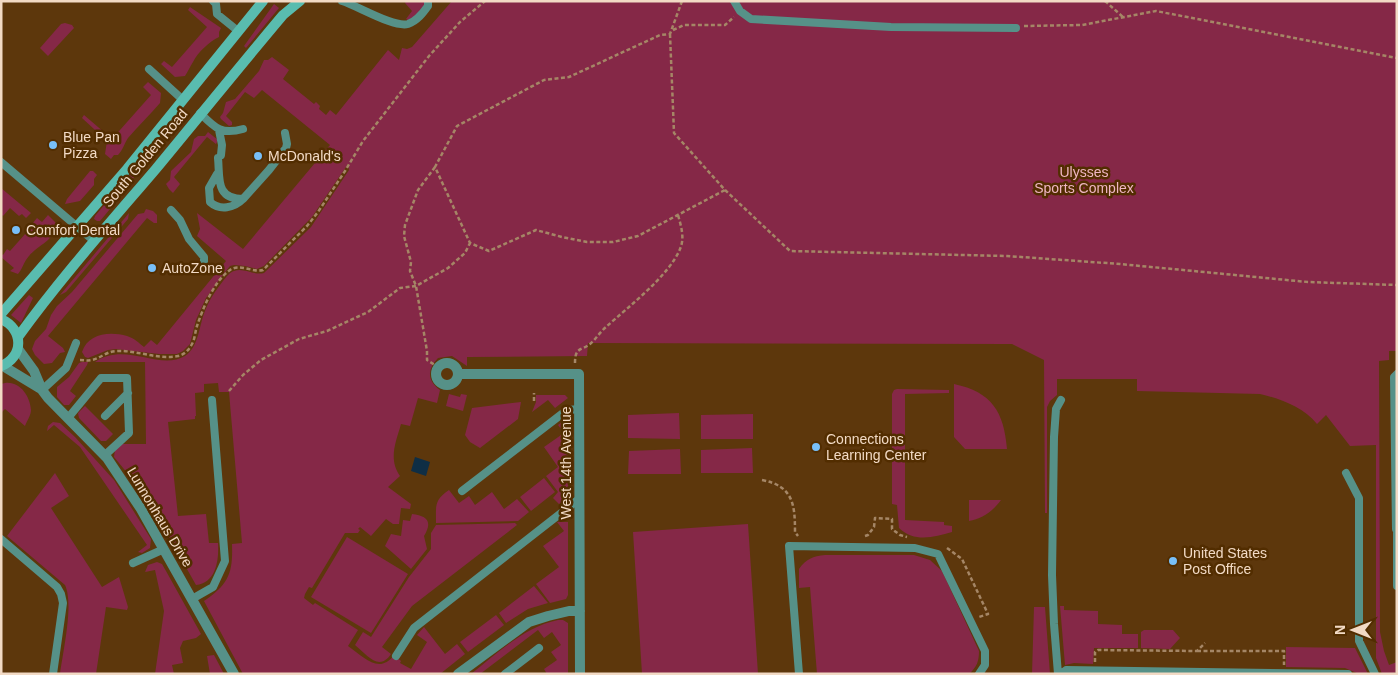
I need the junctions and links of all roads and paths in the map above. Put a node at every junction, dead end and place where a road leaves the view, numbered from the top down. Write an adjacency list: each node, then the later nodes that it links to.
1 (213, 1): 15 (lane)
2 (263, 1): 15 (main road, South Golden Road)
3 (300, 1): 20 (main road, South Golden Road)
4 (342, 1): 10 (lane)
5 (428, 1): 10 (lane)
6 (485, 1): 43 (path)
7 (682, 1): 14 (path)
8 (734, 1): 13 (lane)
9 (1105, 1): 12 (path)
10 (351, 3)
11 (735, 17): 14 (path)
12 (1123, 17): 13 (path); 17 (path)
13 (1019, 27)
14 (673, 30): 16 (path)
15 (238, 31): 19 (main road, South Golden Road)
16 (670, 34): 25 (path); 27 (path)
17 (1397, 58)
18 (149, 69): 19 (lane)
19 (183, 100): 31 (main road, South Golden Road)
20 (200, 114): 22 (lane); 32 (main road, South Golden Road)
21 (243, 129): 22 (lane)
22 (219, 130): 26 (lane)
23 (285, 133): 28 (lane)
24 (1, 162): 31 (lane)
25 (435, 167): 33 (path); 36 (path)
26 (219, 170): 28 (lane); 28 (lane)
27 (726, 190): 30 (path); 35 (path)
28 (243, 198)
29 (171, 210): 34 (lane)
30 (678, 215): 33 (path); 42 (path)
31 (77, 226): 32 (lane); 37 (main road, South Golden Road)
32 (94, 241): 39 (main road, South Golden Road)
33 (470, 243): 36 (path)
34 (204, 271)
35 (1397, 285)
36 (416, 286): 45 (path); 49 (path)
37 (1, 314)
38 (1, 319): 39 (main road)
39 (18, 337): 41 (main road)
40 (76, 343): 48 (lane)
41 (18, 348): 44 (main road); 48 (street, Lunnonhaus Drive)
42 (575, 356)
43 (80, 360)
44 (2, 366): 48 (street, Lunnonhaus Drive)
45 (438, 367): 46 (street, West 14th Avenue); 46 (street, West 14th Avenue)
46 (458, 374): 55 (street, West 14th Avenue)
47 (1397, 374): 62 (lane)
48 (42, 390): 57 (street, Lunnonhaus Drive)
49 (229, 391)
50 (128, 393): 56 (lane); 57 (lane); 58 (lane)
51 (534, 393): 54 (path)
52 (212, 400): 67 (lane)
53 (1061, 400): 82 (lane)
54 (534, 402)
55 (580, 409): 60 (lane); 61 (street, West 14th Avenue)
56 (105, 416)
57 (68, 418): 58 (street, Lunnonhaus Drive)
58 (105, 455): 64 (street, Lunnonhaus Drive)
59 (1346, 473): 84 (lane)
60 (462, 491)
61 (579, 499): 68 (street, West 14th Avenue); 72 (lane)
62 (1397, 529): 66 (lane)
63 (1, 539): 75 (lane)
64 (164, 550): 65 (lane); 67 (street, Lunnonhaus Drive)
65 (133, 563)
66 (1397, 586)
67 (192, 599): 76 (street, Lunnonhaus Drive)
68 (580, 611): 77 (street); 79 (street, West 14th Avenue)
69 (1205, 643): 71 (path)
70 (540, 648): 78 (lane)
71 (1197, 651): 73 (path); 74 (path)
72 (396, 656)
73 (1095, 670): 74 (lane); 82 (lane)
74 (1284, 672): 83 (lane)
75 (53, 674)
76 (234, 674)
77 (458, 674)
78 (506, 674)
79 (580, 674)
80 (799, 674): 81 (lane)
81 (979, 674)
82 (1060, 674)
83 (1348, 674)
84 (1375, 674)

